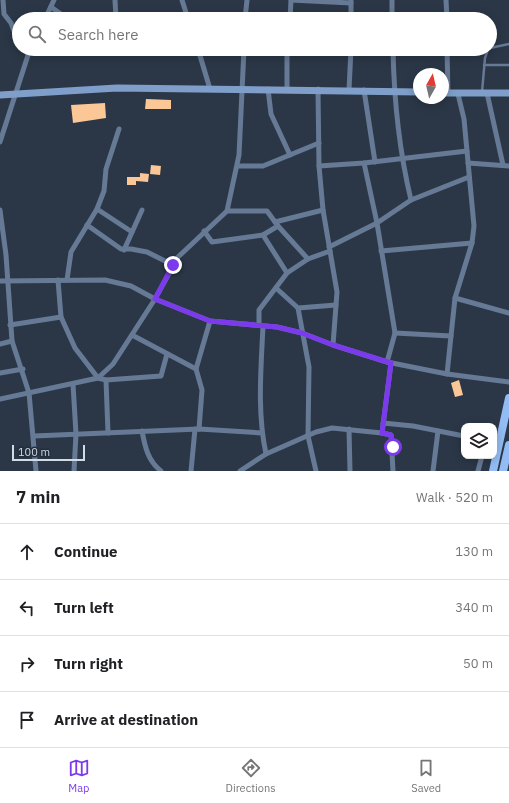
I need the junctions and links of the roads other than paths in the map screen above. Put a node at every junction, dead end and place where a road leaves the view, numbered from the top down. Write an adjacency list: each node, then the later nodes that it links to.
1 (3, 0): 19 (street)
2 (54, 0): 10 (street)
3 (115, 0): 13 (street)
4 (182, 0): 14 (street)
5 (246, 0): 15 (street)
6 (291, 0): 9 (street); 16 (street)
7 (392, 0): 17 (street)
8 (446, 0): 18 (street)
9 (351, 2)
10 (51, 7): 11 (street); 12 (street)
11 (48, 12)
12 (58, 12)
13 (116, 12)
14 (186, 12)
15 (245, 12)
16 (290, 12)
17 (392, 12)
18 (447, 12)
19 (12, 26)
20 (509, 44): 21 (lane)
21 (497, 46)
22 (26, 56): 45 (street)
23 (200, 56): 33 (street)
24 (244, 56): 34 (street)
25 (287, 56): 36 (street)
26 (351, 56): 38 (street)
27 (393, 56): 40 (street)
28 (447, 56): 32 (street)
29 (487, 56): 30 (lane)
30 (484, 65): 31 (lane); 43 (lane)
31 (509, 65)
32 (446, 68)
33 (210, 89): 34 (main road); 45 (main road)
34 (241, 89): 35 (main road); 58 (street)
35 (268, 89): 36 (main road); 52 (street)
36 (288, 89): 37 (main road)
37 (318, 89): 38 (main road); 50 (street)
38 (349, 90): 39 (main road)
39 (364, 90): 40 (main road); 54 (street)
40 (394, 90): 41 (main road); 53 (street)
41 (413, 92)
42 (449, 93): 46 (main road)
43 (484, 93): 44 (main road); 46 (main road); 57 (street)
44 (508, 93)
45 (15, 94): 47 (main road); 49 (street)
46 (458, 94): 51 (street)
47 (0, 95)
48 (119, 129): 62 (street)
49 (0, 142)
50 (319, 143): 52 (street); 59 (street)
51 (467, 152): 53 (street); 56 (street)
52 (290, 155): 58 (street)
53 (401, 159): 54 (street); 61 (street)
54 (375, 162): 55 (street)
55 (364, 163): 59 (street); 67 (street)
56 (468, 163): 57 (street); 60 (street)
57 (506, 165)
58 (238, 166): 66 (street)
59 (320, 166): 65 (street)
60 (470, 177): 61 (street); 73 (street)
61 (411, 200): 67 (street)
62 (97, 209): 69 (street); 71 (street)
63 (0, 210): 80 (street)
64 (142, 210): 71 (street)
65 (323, 210): 68 (street); 74 (street)
66 (227, 211): 68 (street); 70 (street)
67 (377, 223): 74 (street); 76 (street)
68 (277, 224): 72 (street); 77 (street)
69 (87, 225): 75 (street); 82 (street)
70 (204, 231): 72 (street); 78 (street)
71 (132, 232): 75 (street)
72 (263, 235): 79 (street)
73 (472, 243): 76 (street); 85 (street)
74 (329, 249): 77 (street); 87 (street)
75 (124, 250): 78 (street)
76 (381, 251): 95 (street)
77 (308, 259): 79 (street)
78 (173, 265): 86 (street)
79 (287, 274): 84 (street)
80 (7, 280): 81 (street); 83 (street); 92 (street)
81 (58, 280): 82 (street); 90 (street)
82 (67, 280): 86 (street)
83 (0, 281)
84 (276, 288): 88 (street); 93 (street)
85 (455, 298): 89 (street); 97 (street)
86 (155, 299): 91 (street); 96 (street)
87 (336, 305): 88 (street); 100 (street)
88 (298, 308): 94 (street)
89 (509, 313)
90 (61, 318): 92 (street); 107 (street)
91 (210, 321): 93 (street); 103 (street)
92 (10, 325): 98 (street)
93 (261, 325): 94 (street); 120 (street)
94 (302, 333): 100 (street); 125 (street)
95 (395, 333): 97 (street); 102 (street)
96 (132, 335): 101 (street); 107 (street)
97 (451, 336): 106 (street)
98 (12, 341): 99 (street); 104 (street)
99 (0, 344)
100 (333, 345): 102 (street)
101 (167, 354): 103 (street); 108 (street)
102 (389, 362): 106 (street); 114 (street)
103 (196, 369): 115 (street)
104 (23, 370): 105 (street); 111 (street)
105 (0, 373)
106 (447, 374): 109 (street)
107 (98, 378): 108 (street); 110 (street)
108 (106, 380): 119 (street)
109 (509, 382)
110 (73, 384): 111 (street); 122 (street)
111 (29, 393): 113 (street); 124 (street)
112 (509, 398): 139 (main road)
113 (0, 399)
114 (383, 423): 117 (street); 121 (street)
115 (197, 429): 118 (street); 120 (street); 132 (street)
116 (349, 429): 121 (street); 125 (street); 135 (street)
117 (438, 431): 123 (street); 137 (street)
118 (142, 432): 119 (street); 131 (street)
119 (108, 433): 122 (street)
120 (262, 433): 127 (street)
121 (382, 433): 136 (street)
122 (76, 434): 124 (street); 130 (street)
123 (461, 435)
124 (34, 436): 129 (street)
125 (308, 436): 127 (street); 134 (street)
126 (509, 445): 140 (main road)
127 (266, 454): 133 (street)
128 (481, 459): 138 (street)
129 (36, 471)
130 (74, 471)
131 (161, 471)
132 (191, 471)
133 (240, 471)
134 (316, 471)
135 (350, 471)
136 (393, 471)
137 (433, 471)
138 (478, 471)
139 (492, 471)
140 (503, 471)

